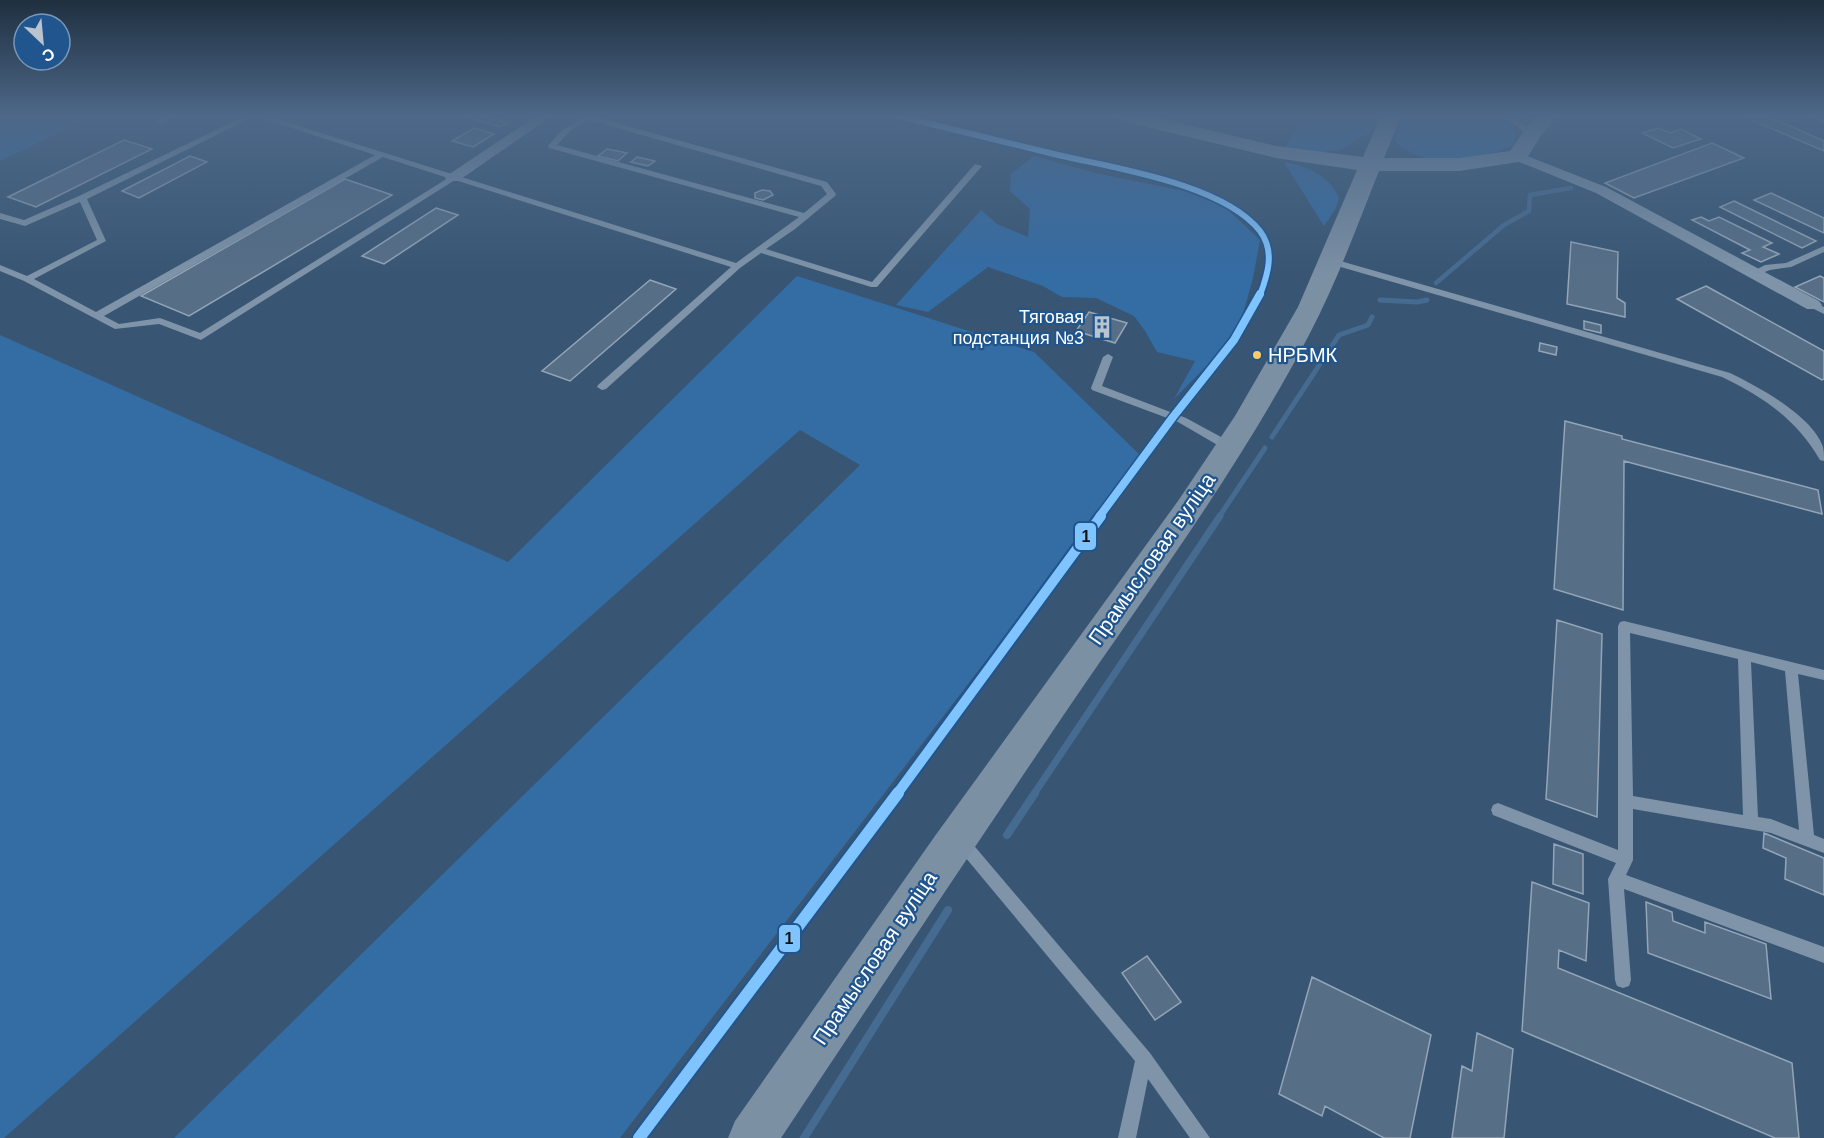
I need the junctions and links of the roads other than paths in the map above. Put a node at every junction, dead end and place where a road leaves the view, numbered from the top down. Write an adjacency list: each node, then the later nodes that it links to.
1 (142, 169): 11 (lane)
2 (356, 169): 22 (lane)
3 (425, 169): 10 (lane)
4 (466, 169): 10 (street)
5 (636, 169): 13 (lane)
6 (771, 169): 13 (lane)
7 (975, 169): 15 (lane)
8 (1368, 169): 16 (main road, Прамысловая вуліца)
9 (1550, 169): 19 (street)
10 (453, 178): 17 (lane); 22 (lane)
11 (82, 198): 12 (lane); 20 (lane)
12 (0, 216)
13 (805, 216): 15 (lane)
14 (1824, 249): 19 (lane)
15 (759, 250): 17 (lane)
16 (1330, 261): 25 (main road, Прамысловая вуліца); 26 (lane)
17 (737, 266): 24 (lane)
18 (0, 268): 20 (lane)
19 (1754, 273): 21 (street)
20 (27, 279): 22 (lane)
21 (1818, 308)
22 (96, 315)
23 (1108, 357): 25 (lane)
24 (602, 387)
25 (1230, 447): 33 (main road, Прамысловая вуліца)
26 (1824, 457)
27 (1744, 656): 28 (lane); 30 (lane); 32 (lane)
28 (1791, 667): 29 (lane); 34 (lane)
29 (1824, 675)
30 (1625, 801): 32 (lane); 36 (lane)
31 (1498, 810): 36 (lane)
32 (1751, 822): 34 (lane)
33 (958, 836): 40 (lane); 41 (main road, Прамысловая вуліца)
34 (1807, 840): 35 (lane)
35 (1824, 846)
36 (1626, 861): 37 (lane)
37 (1616, 879): 38 (lane); 39 (lane)
38 (1824, 955)
39 (1623, 980)
40 (1144, 1059): 42 (lane); 43 (lane)
41 (752, 1138)
42 (1127, 1138)
43 (1201, 1138)

